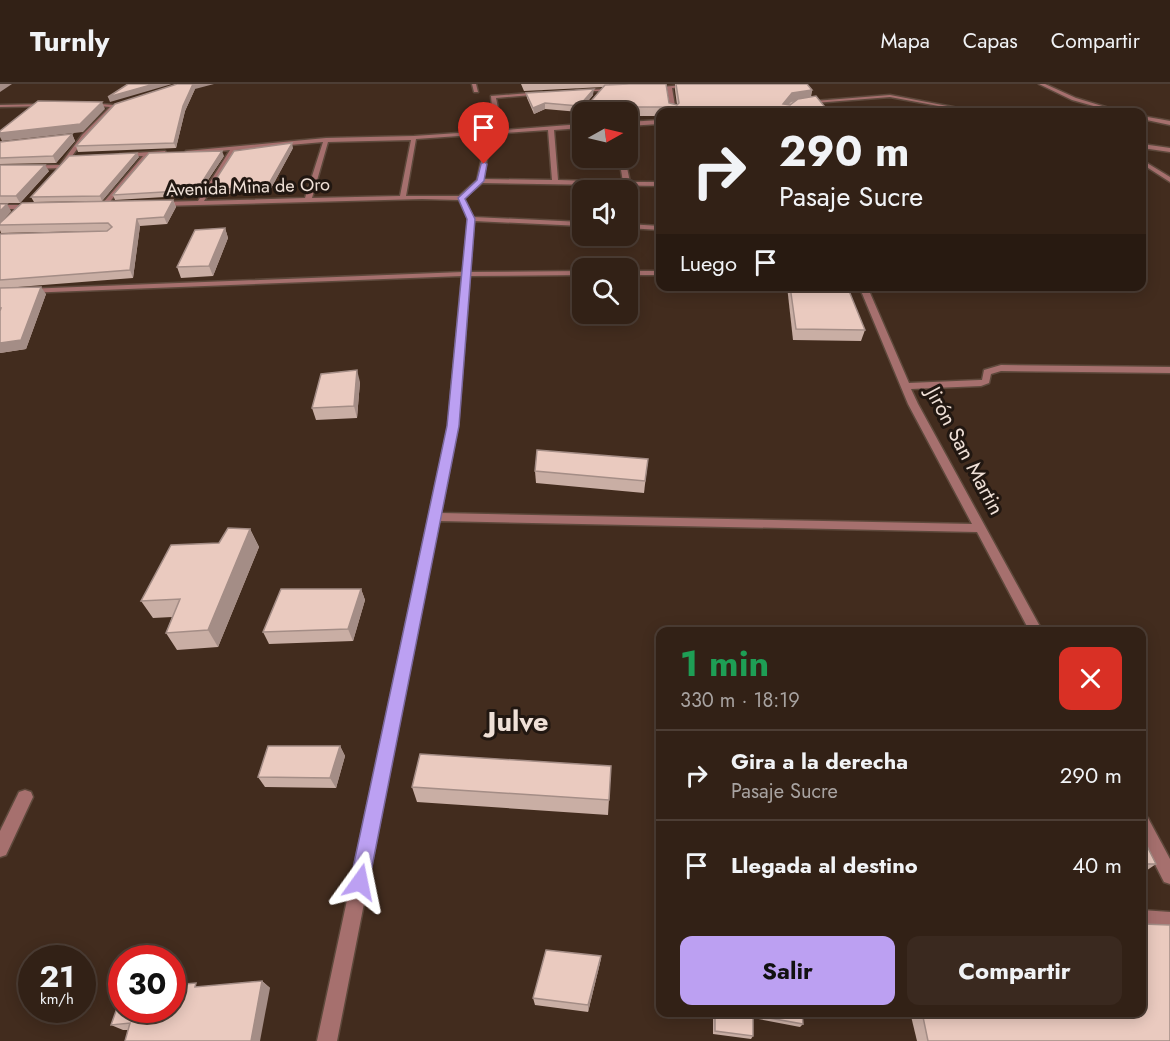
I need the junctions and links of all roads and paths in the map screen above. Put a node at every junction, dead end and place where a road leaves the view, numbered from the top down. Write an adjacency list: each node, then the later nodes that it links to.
1 (474, 84): 8 (street)
2 (717, 84): 4 (street)
3 (1041, 84): 20 (street)
4 (669, 87): 5 (street); 17 (street)
5 (647, 88)
6 (625, 89): 7 (street)
7 (603, 90): 9 (street); 11 (street)
8 (476, 91)
9 (570, 92)
10 (549, 93): 27 (street)
11 (597, 98)
12 (132, 101): 16 (street)
13 (81, 104): 16 (street)
14 (59, 105): 15 (street)
15 (0, 106)
16 (114, 106): 28 (street)
17 (673, 108)
18 (790, 108): 19 (street)
19 (957, 108)
20 (1105, 108)
21 (1146, 119): 24 (street)
22 (656, 122): 23 (street)
23 (638, 123)
24 (1170, 123)
25 (570, 127): 26 (street)
26 (551, 128): 27 (street); 47 (street)
27 (491, 132): 30 (street); 46 (street)
28 (84, 136): 29 (street); 39 (street)
29 (74, 137)
30 (414, 138): 31 (street); 51 (street)
31 (326, 140): 33 (street); 54 (street)
32 (1146, 147): 34 (street)
33 (233, 150): 36 (street); 55 (street)
34 (1170, 150)
35 (169, 153): 37 (street)
36 (180, 153)
37 (148, 154): 38 (street); 56 (street)
38 (115, 155)
39 (70, 156): 40 (street); 42 (street)
40 (81, 156)
41 (1146, 165): 45 (street)
42 (61, 167): 43 (street); 44 (street)
43 (0, 168)
44 (54, 175)
45 (1170, 180)
46 (480, 181): 47 (street); 52 (street)
47 (555, 183): 48 (street)
48 (572, 183)
49 (638, 184): 50 (street)
50 (656, 184)
51 (403, 197): 52 (street, Avenida Mina de Oro); 54 (street, Avenida Mina de Oro)
52 (461, 198): 64 (street)
53 (32, 199): 61 (street)
54 (308, 200): 55 (street, Avenida Mina de Oro)
55 (199, 204): 58 (street, Avenida Mina de Oro)
56 (104, 205): 57 (street); 59 (street)
57 (116, 205)
58 (152, 205)
59 (93, 206)
60 (0, 207): 61 (street)
61 (25, 207): 62 (street); 63 (street)
62 (36, 207)
63 (16, 214)
64 (471, 219): 65 (street); 68 (street)
65 (572, 224)
66 (638, 227): 67 (street)
67 (656, 228)
68 (467, 272): 69 (street); 73 (street); 76 (street)
69 (572, 273)
70 (638, 273): 71 (street)
71 (656, 273)
72 (865, 291): 75 (street, Jirón San Martin)
73 (0, 292)
74 (1170, 370): 75 (street)
75 (905, 386): 77 (street, Jirón San Martin)
76 (434, 517): 77 (street); 85 (street)
77 (981, 528): 78 (street, Jirón San Martin)
78 (1034, 627)
79 (25, 797): 81 (street)
80 (1146, 831): 82 (street)
81 (0, 849)
82 (1170, 876)
83 (1146, 919): 84 (street)
84 (1170, 921)
85 (327, 1041)

